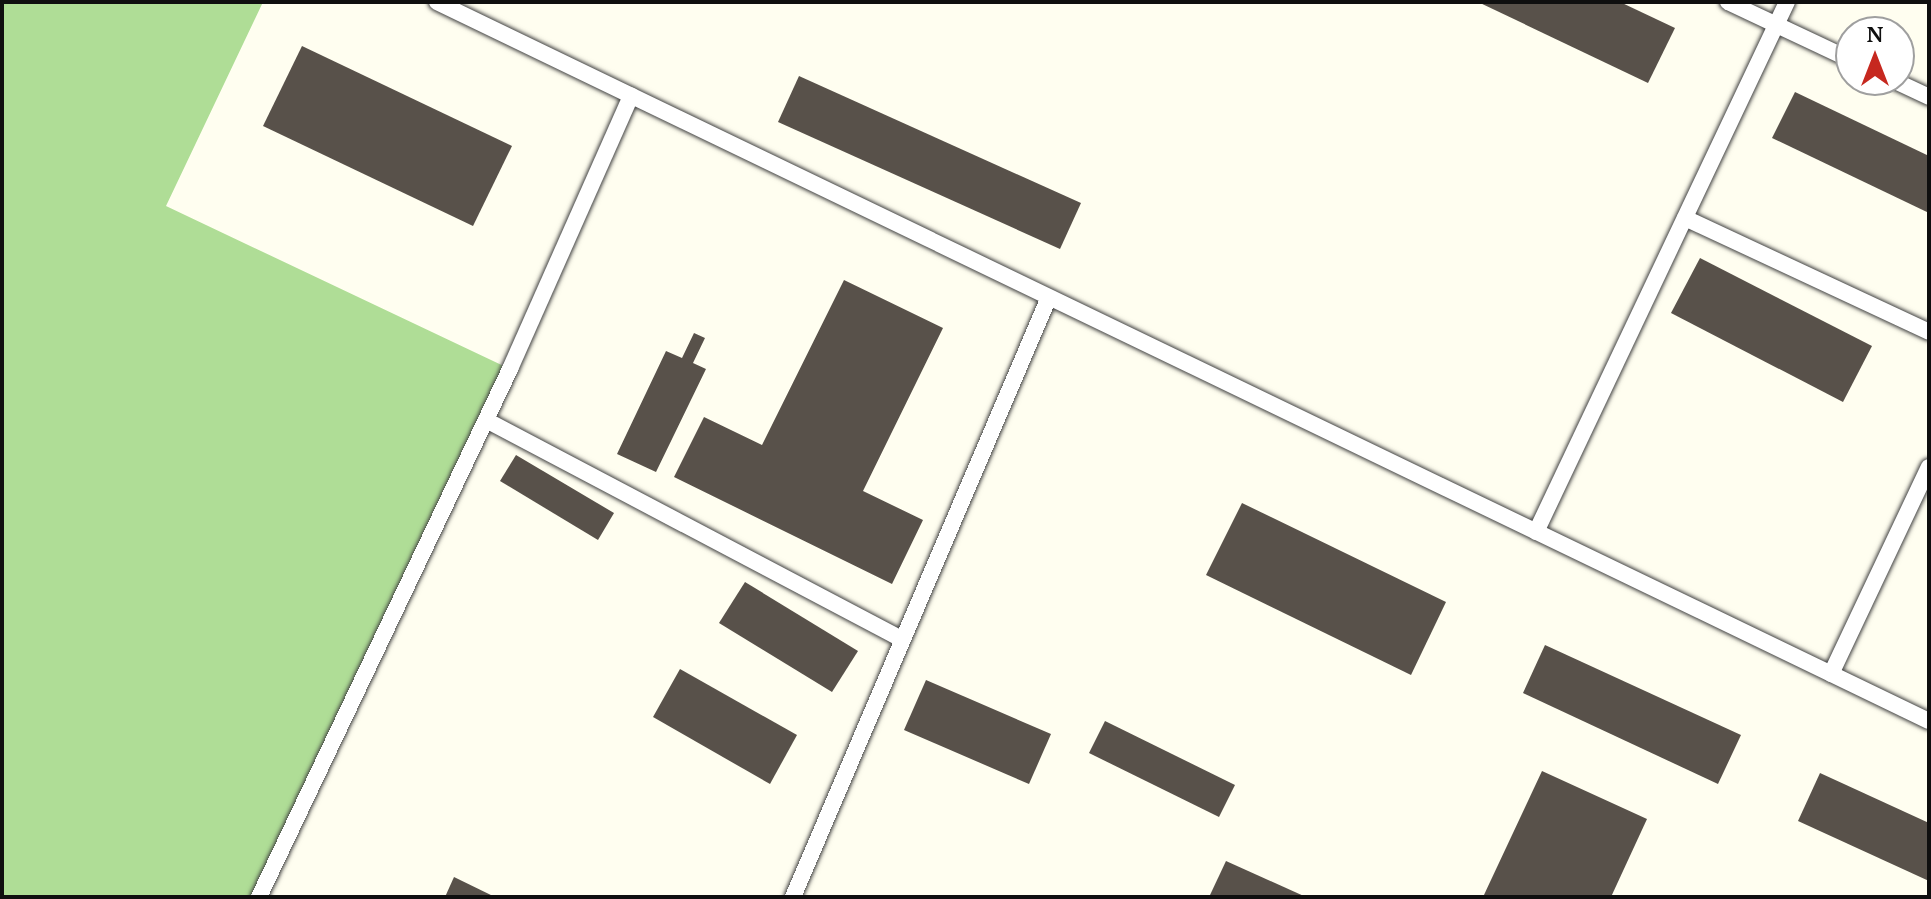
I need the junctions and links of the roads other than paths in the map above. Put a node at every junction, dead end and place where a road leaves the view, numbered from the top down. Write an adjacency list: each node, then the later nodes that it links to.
1 (437, 2): 6 (lane)
2 (1728, 2): 4 (lane)
3 (1787, 2): 4 (lane)
4 (1776, 25): 5 (lane); 7 (lane)
5 (1835, 53)
6 (631, 96): 8 (lane); 10 (lane)
7 (1685, 218): 9 (lane); 12 (lane)
8 (1049, 297): 12 (lane); 13 (lane)
9 (1929, 332)
10 (486, 420): 13 (lane); 16 (lane)
11 (1929, 467): 14 (lane)
12 (1536, 532): 14 (lane)
13 (903, 640): 17 (lane)
14 (1831, 674): 15 (lane)
15 (1929, 721)
16 (259, 897)
17 (793, 897)

